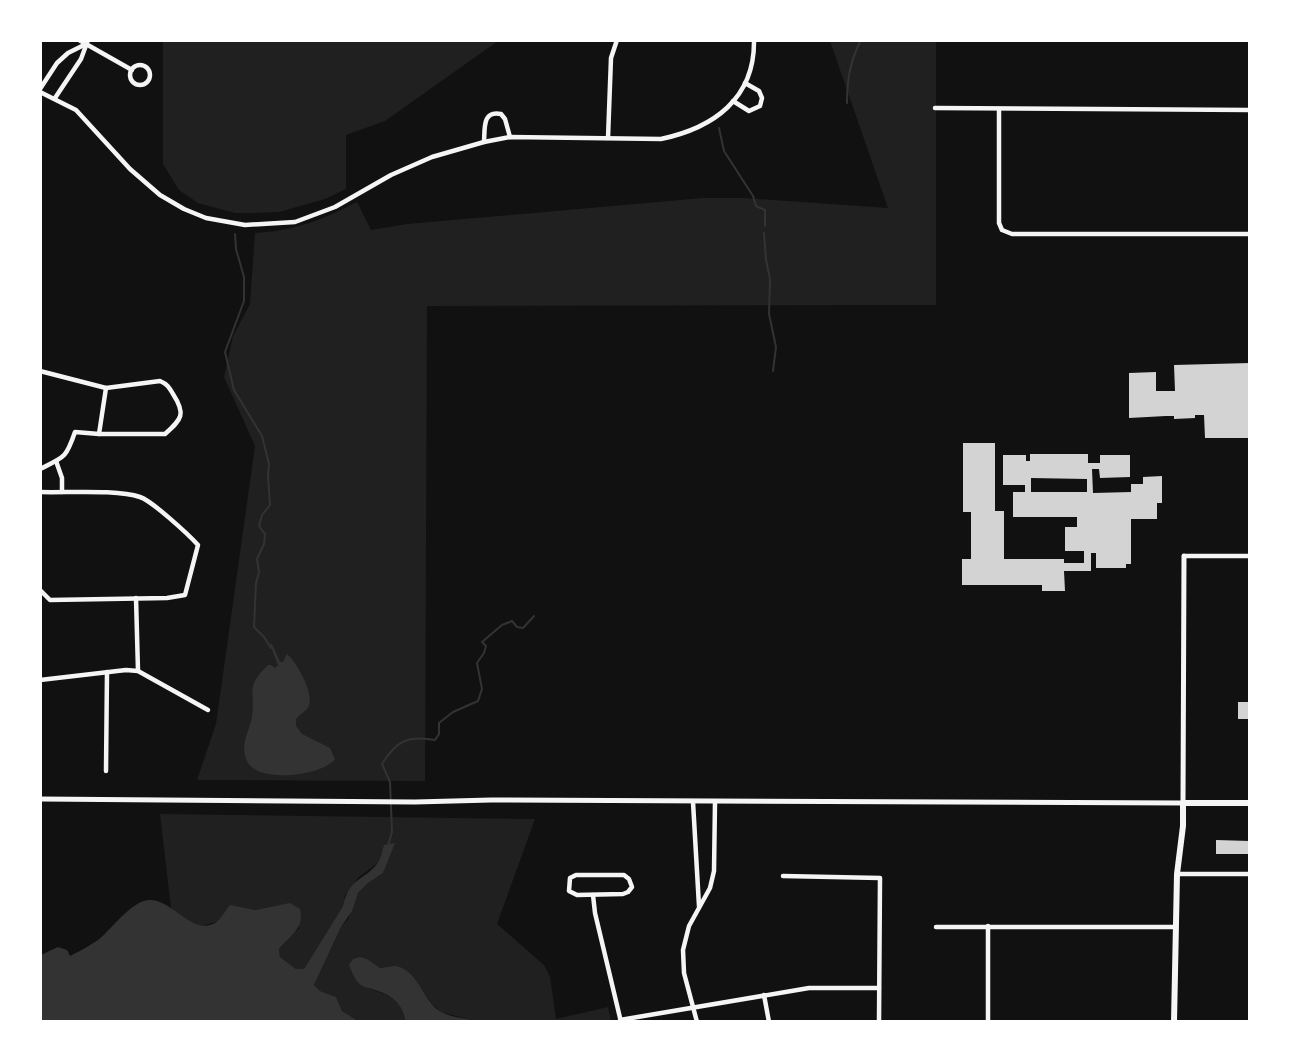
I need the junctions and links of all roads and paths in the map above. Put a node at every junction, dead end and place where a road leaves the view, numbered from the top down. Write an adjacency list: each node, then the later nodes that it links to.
1 (79, 40): 4 (street)
2 (617, 40): 14 (street)
3 (754, 40): 6 (street)
4 (86, 42): 5 (street); 7 (street); 8 (street)
5 (132, 70): 5 (street)
6 (745, 83): 9 (street); 9 (street)
7 (40, 91): 8 (street)
8 (55, 98): 15 (street)
9 (734, 101): 14 (street)
10 (936, 108): 11 (street)
11 (999, 109): 12 (street); 16 (street)
12 (1250, 110)
13 (510, 137): 14 (street); 15 (street); 15 (street)
14 (608, 138)
15 (484, 142)
16 (1250, 234)
17 (40, 371): 18 (street)
18 (106, 388): 19 (street); 19 (street)
19 (99, 434): 20 (street)
20 (56, 461): 21 (street); 23 (street)
21 (40, 469)
22 (40, 492): 23 (street)
23 (62, 492): 27 (street)
24 (1184, 556): 25 (street); 36 (street)
25 (1250, 556)
26 (40, 590): 27 (street)
27 (136, 598): 28 (street)
28 (138, 671): 29 (street); 31 (street)
29 (107, 672): 30 (street); 32 (street)
30 (40, 680)
31 (208, 710)
32 (106, 771)
33 (40, 799): 34 (street)
34 (693, 802): 35 (street); 42 (street)
35 (715, 802): 36 (street); 42 (street)
36 (1183, 802): 37 (main road); 38 (main road)
37 (1250, 803)
38 (1177, 874): 39 (street); 45 (main road)
39 (1250, 874)
40 (783, 876): 46 (street)
41 (593, 895): 41 (street); 49 (street)
42 (699, 906): 48 (street)
43 (988, 926): 44 (street); 45 (street); 53 (street)
44 (936, 927)
45 (1175, 927): 54 (main road)
46 (879, 988): 47 (street); 52 (street)
47 (764, 995): 48 (street); 51 (street)
48 (693, 1006): 49 (street); 50 (street)
49 (620, 1021)
50 (697, 1022)
51 (769, 1022)
52 (879, 1022)
53 (988, 1022)
54 (1174, 1022)

